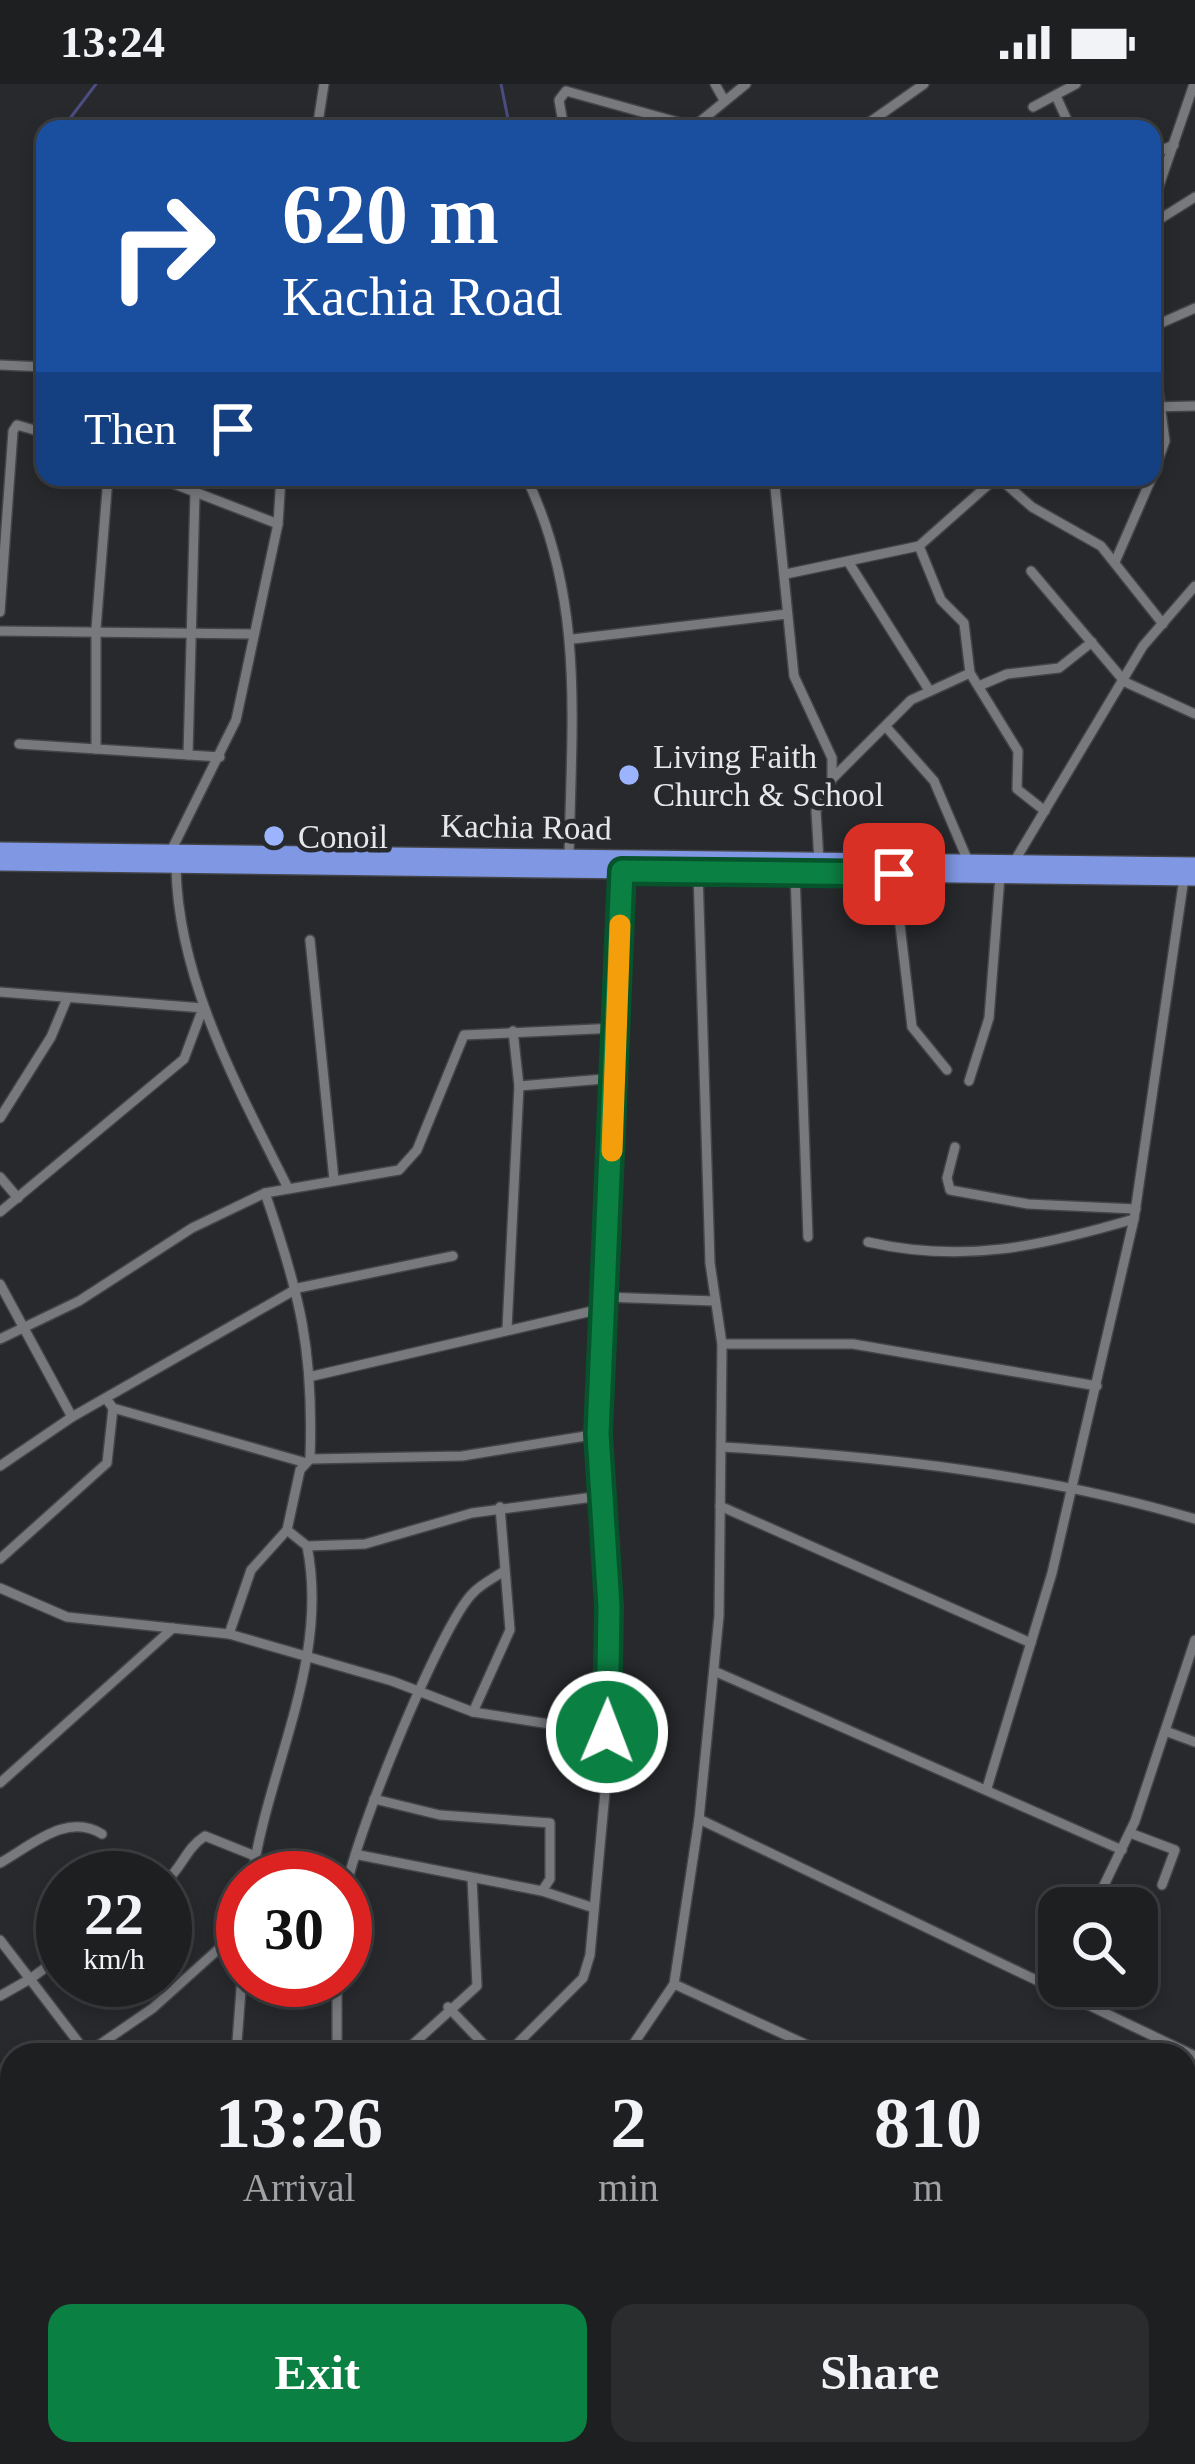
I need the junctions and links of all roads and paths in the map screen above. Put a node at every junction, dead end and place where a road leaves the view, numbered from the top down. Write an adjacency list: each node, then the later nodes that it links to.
1 (325, 84): 10 (street)
2 (715, 84): 8 (street)
3 (746, 84): 8 (street)
4 (924, 84): 14 (street)
5 (1076, 84): 7 (street)
6 (1194, 84): 16 (street)
7 (1056, 96): 9 (street); 15 (street)
8 (724, 100): 13 (street)
9 (1033, 107)
10 (319, 120)
11 (562, 120): 12 (street)
12 (665, 120)
13 (701, 120)
14 (873, 120)
15 (1067, 120)
16 (1174, 145): 17 (street); 18 (street)
17 (1161, 150)
18 (1161, 181)
19 (1195, 197): 20 (street)
20 (1161, 218)
21 (1195, 308): 22 (street)
22 (1161, 322)
23 (0, 365): 24 (street)
24 (36, 367)
25 (1161, 405): 26 (street)
26 (1195, 406)
27 (36, 430): 44 (street)
28 (107, 486): 47 (street)
29 (178, 486): 36 (street)
30 (280, 486): 37 (street)
31 (529, 486): 51 (street)
32 (775, 486): 42 (street)
33 (987, 486): 38 (street)
34 (1006, 486): 39 (street)
35 (1148, 486): 39 (street)
36 (195, 493): 37 (street); 49 (street)
37 (278, 524): 50 (street)
38 (919, 546): 40 (street); 53 (street)
39 (1115, 562): 46 (street)
40 (849, 563): 42 (street); 56 (street)
41 (1031, 571): 52 (street)
42 (786, 574): 45 (street)
43 (1193, 593): 46 (street)
44 (0, 612)
45 (787, 614): 51 (street); 63 (street)
46 (1162, 624): 54 (street)
47 (95, 629): 48 (street); 49 (street); 60 (street)
48 (0, 631)
49 (189, 632): 50 (street); 61 (street)
50 (252, 634): 62 (street)
51 (573, 639): 66 (street)
52 (1092, 642): 54 (street); 55 (street)
53 (970, 673): 55 (street); 56 (street)
54 (1125, 682): 57 (street); 64 (street)
55 (979, 686): 64 (street)
56 (929, 690): 58 (street)
57 (1195, 713)
58 (887, 728): 63 (street); 70 (street)
59 (19, 744): 60 (street)
60 (96, 749): 61 (street)
61 (188, 755): 62 (street)
62 (220, 757): 67 (street)
63 (832, 779): 69 (street)
64 (1045, 811): 71 (street)
65 (0, 850): 67 (highway, Kachia Road)
66 (568, 858): 68 (highway, Kachia Road); 69 (highway, Kachia Road)
67 (173, 860): 68 (highway, Kachia Road); 72 (highway, Kachia Road); 82 (street)
68 (206, 860): 73 (highway, Kachia Road)
69 (819, 861): 70 (highway, Kachia Road)
70 (968, 861): 71 (highway, Kachia Road)
71 (1014, 862): 77 (highway, Kachia Road)
72 (0, 863)
73 (622, 871): 74 (highway, Kachia Road); 83 (street)
74 (698, 872): 75 (highway, Kachia Road); 103 (street)
75 (795, 873): 76 (highway, Kachia Road); 98 (street)
76 (894, 874): 78 (highway, Kachia Road); 85 (street)
77 (1191, 874): 78 (highway, Kachia Road); 97 (street)
78 (1000, 876): 87 (street)
79 (310, 940): 92 (street)
80 (0, 992): 81 (street)
81 (66, 1001): 82 (street); 89 (street)
82 (203, 1008): 93 (street); 95 (street)
83 (617, 1028): 84 (street); 86 (street)
84 (513, 1031): 88 (street); 92 (street)
85 (947, 1070)
86 (616, 1078): 88 (street); 104 (street)
87 (970, 1082)
88 (519, 1086): 106 (street)
89 (0, 1118)
90 (955, 1147): 97 (street)
91 (0, 1178): 95 (street)
92 (334, 1180): 93 (street)
93 (288, 1188): 94 (street)
94 (265, 1193): 102 (street); 105 (street)
95 (18, 1198): 96 (street)
96 (0, 1212)
97 (1135, 1214): 99 (street); 110 (street)
98 (808, 1237)
99 (868, 1242)
100 (453, 1256): 102 (street)
101 (0, 1284): 105 (street)
102 (298, 1288): 109 (street); 111 (street)
103 (714, 1301): 104 (street); 108 (street)
104 (605, 1302): 106 (street); 113 (street)
105 (22, 1328): 107 (street); 112 (street)
106 (507, 1329): 109 (street)
107 (0, 1339)
108 (722, 1344): 110 (street); 114 (street)
109 (313, 1376): 115 (street)
110 (1097, 1386): 117 (street)
111 (110, 1404): 112 (street); 115 (street); 124 (street)
112 (72, 1417): 116 (street)
113 (598, 1434): 115 (street); 118 (street)
114 (723, 1447): 117 (street); 119 (street)
115 (306, 1460): 122 (street)
116 (0, 1466)
117 (1074, 1484): 121 (street); 130 (street)
118 (601, 1496): 120 (street); 135 (street)
119 (720, 1506): 130 (street); 132 (street)
120 (500, 1508): 123 (street); 125 (street)
121 (1195, 1519)
122 (286, 1530): 123 (street); 128 (street)
123 (307, 1546): 131 (street)
124 (0, 1559)
125 (504, 1571): 133 (street); 134 (street)
126 (0, 1588): 127 (street)
127 (173, 1628): 128 (street); 138 (street)
128 (229, 1634): 131 (street)
129 (1195, 1640): 136 (street)
130 (1031, 1643): 139 (street)
131 (308, 1660): 133 (street); 147 (street)
132 (714, 1671): 139 (street); 141 (street)
133 (420, 1692): 134 (street); 140 (street)
134 (473, 1712): 135 (street)
135 (607, 1732): 155 (street)
136 (1168, 1732): 137 (street); 142 (street)
137 (1195, 1742)
138 (0, 1783)
139 (987, 1788): 144 (street)
140 (374, 1799): 148 (street); 154 (street)
141 (700, 1819): 160 (street); 161 (street)
142 (1130, 1833): 144 (street); 152 (street)
143 (102, 1834): 150 (street)
144 (1122, 1850): 153 (street)
145 (184, 1851): 146 (street)
146 (242, 1851)
147 (256, 1851)
148 (359, 1851)
149 (372, 1858): 151 (street)
150 (0, 1863)
151 (472, 1878): 154 (street); 165 (street)
152 (1162, 1886)
153 (1104, 1887)
154 (542, 1891): 155 (street)
155 (594, 1908): 173 (street)
156 (0, 1940): 159 (street)
157 (216, 1951): 168 (street)
158 (36, 1975): 159 (street)
159 (30, 1979): 162 (street); 167 (street)
160 (1038, 1982)
161 (674, 1984): 174 (street); 175 (street)
162 (0, 1996)
163 (240, 2007): 169 (street)
164 (337, 2007): 170 (street)
165 (448, 2007): 171 (street); 172 (street)
166 (1091, 2007): 176 (street)
167 (79, 2043)
168 (103, 2043)
169 (237, 2043)
170 (337, 2043)
171 (413, 2043)
172 (482, 2043)
173 (518, 2043)
174 (634, 2043)
175 (803, 2043)
176 (1167, 2043)

